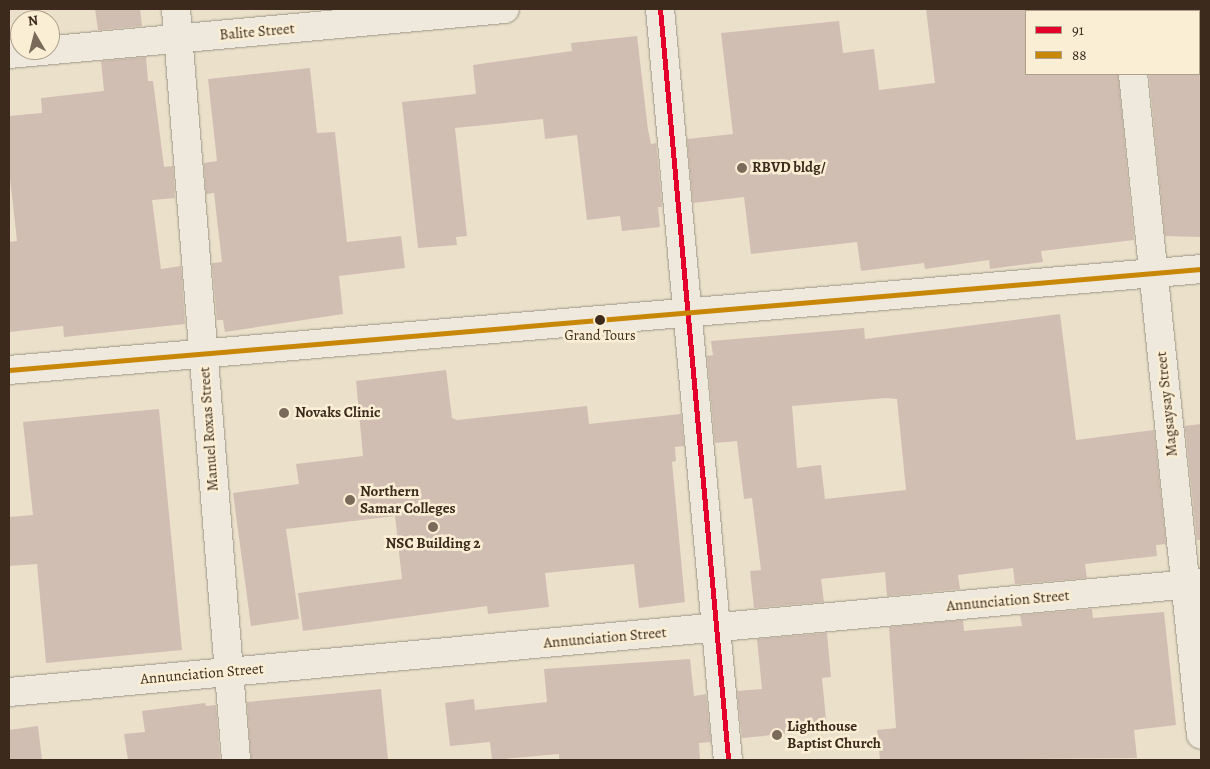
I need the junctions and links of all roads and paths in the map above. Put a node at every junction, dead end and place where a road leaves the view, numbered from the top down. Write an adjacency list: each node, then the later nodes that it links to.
1 (176, 9): 4 (street, Manuel Roxas Street)
2 (505, 9): 4 (street, Balite Street)
3 (660, 9): 9 (street)
4 (178, 40): 5 (street, Balite Street); 10 (street, Manuel Roxas Street)
5 (9, 54)
6 (1133, 75): 8 (street, Magsaysay Street)
7 (1201, 269): 8 (street)
8 (1153, 273): 9 (street); 12 (street, Magsaysay Street)
9 (687, 313): 10 (street); 13 (street)
10 (203, 354): 11 (street); 14 (street, Manuel Roxas Street)
11 (9, 370)
12 (1193, 584): 13 (street, Annunciation Street); 16 (street, Magsaysay Street)
13 (716, 628): 14 (street, Annunciation Street); 18 (street)
14 (228, 671): 15 (street, Annunciation Street); 17 (street, Manuel Roxas Street)
15 (9, 692)
16 (1201, 735)
17 (236, 760)
18 (728, 760)

